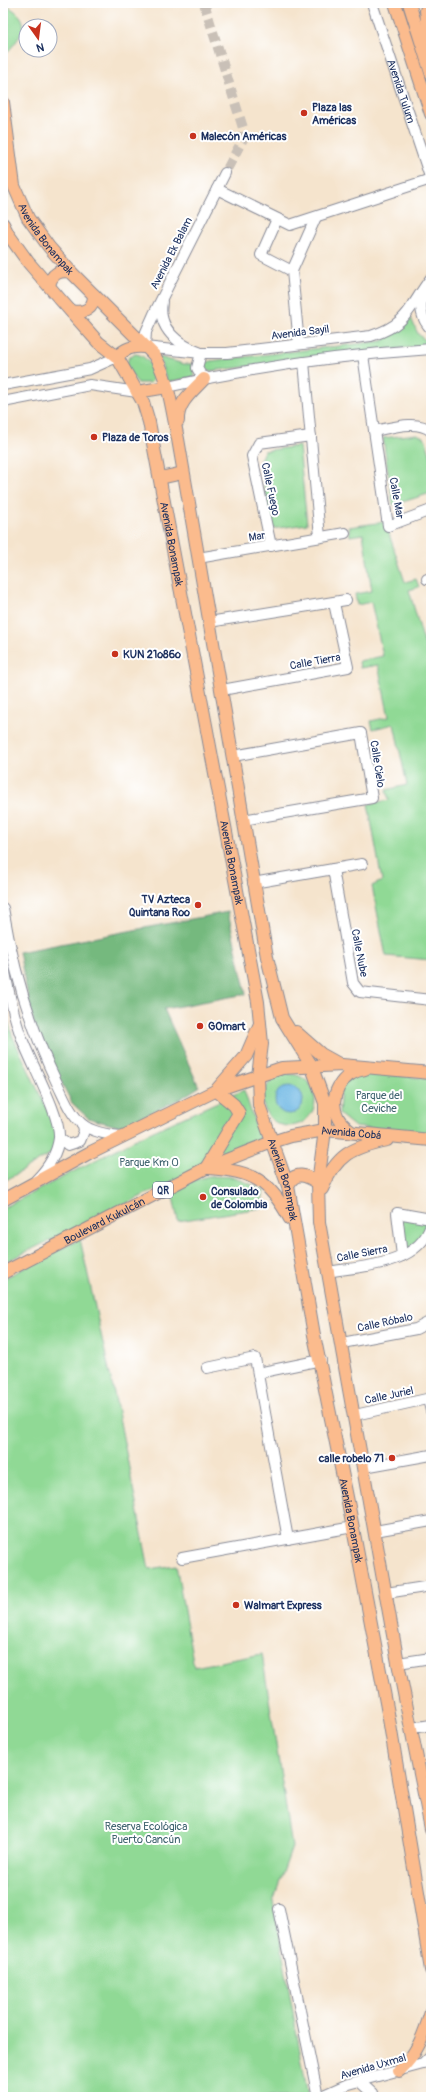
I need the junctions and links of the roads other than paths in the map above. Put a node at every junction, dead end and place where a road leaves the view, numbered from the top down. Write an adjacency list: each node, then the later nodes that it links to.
1 (372, 3): 11 (street, Avenida Tulum)
2 (395, 3): 9 (main road, Avenida Tulum)
3 (409, 3): 7 (main road)
4 (425, 6): 5 (street); 6 (main road)
5 (431, 24)
6 (431, 58)
7 (431, 72)
8 (3, 102): 17 (main road, Avenida Bonampak)
9 (431, 114)
10 (225, 173): 12 (street, Avenida Ek Balam)
11 (431, 179): 13 (street)
12 (217, 188): 14 (street); 20 (street, Avenida Ek Balam)
13 (316, 217): 14 (street); 16 (street)
14 (277, 219): 16 (street)
15 (3, 224): 19 (main road)
16 (292, 271): 24 (street)
17 (72, 272): 19 (main road); 21 (main road, Avenida Bonampak)
18 (430, 278): 23 (street); 24 (street, Avenida Sayil)
19 (49, 286): 22 (main road)
20 (164, 294): 25 (street, Avenida Ek Balam); 27 (street)
21 (94, 295): 22 (main road); 25 (main road, Avenida Bonampak)
22 (71, 311): 29 (main road)
23 (431, 329)
24 (299, 344): 27 (street, Avenida Sayil)
25 (145, 347): 27 (street, Avenida Sayil); 29 (main road); 34 (main road, Avenida Bonampak)
26 (431, 349): 28 (street)
27 (201, 353): 31 (street)
28 (363, 355): 30 (street); 38 (street, Calle Mar)
29 (117, 357): 32 (street); 35 (main road, Avenida Bonampak)
30 (304, 362): 31 (street); 40 (street)
31 (206, 378): 34 (street); 41 (main road)
32 (39, 379): 33 (street); 36 (street)
33 (3, 385)
34 (167, 387): 35 (main road); 41 (main road, Avenida Bonampak)
35 (137, 392): 36 (street); 43 (main road, Avenida Bonampak)
36 (44, 394): 37 (street)
37 (3, 402)
38 (374, 431): 39 (street); 44 (street, Calle Mar)
39 (431, 431)
40 (311, 436): 46 (street); 47 (street, Calle Fuego)
41 (178, 438): 42 (main road, Avenida Bonampak)
42 (183, 473): 43 (main road); 48 (main road, Avenida Bonampak)
43 (160, 478): 60 (main road, Avenida Bonampak)
44 (431, 510)
45 (345, 534): 46 (street)
46 (320, 537): 47 (street, Mar)
47 (271, 546): 48 (street, Mar)
48 (198, 558): 51 (main road, Avenida Bonampak)
49 (346, 600): 50 (street)
50 (334, 603): 51 (street); 52 (street, Calle Tierra)
51 (209, 622): 52 (main road, Avenida Bonampak)
52 (222, 690): 53 (main road, Avenida Bonampak)
53 (233, 756): 54 (main road, Avenida Bonampak); 54 (street, Calle Cielo)
54 (243, 820): 57 (main road, Avenida Bonampak)
55 (362, 864): 56 (street)
56 (333, 869): 57 (street); 64 (street, Calle Nube)
57 (253, 883): 59 (main road, Avenida Bonampak)
58 (3, 908): 79 (street)
59 (258, 914): 60 (main road); 61 (main road, Avenida Bonampak)
60 (242, 917): 62 (main road, Avenida Bonampak)
61 (267, 957): 62 (main road); 65 (main road, Avenida Bonampak)
62 (251, 960): 66 (main road, Avenida Bonampak)
63 (3, 962): 86 (street)
64 (431, 1000)
65 (282, 1018): 67 (main road, Avenida Bonampak); 68 (main road)
66 (261, 1021): 73 (main road, Avenida Bonampak); 75 (main road)
67 (311, 1065): 68 (main road); 69 (main road); 74 (main road, Avenida Bonampak)
68 (342, 1065): 70 (main road)
69 (290, 1066): 71 (main road); 74 (main road)
70 (380, 1068): 72 (main road); 81 (main road)
71 (275, 1070): 73 (main road); 76 (main road)
72 (431, 1073)
73 (258, 1076): 75 (main road); 76 (main road, Avenida Bonampak)
74 (319, 1083): 77 (main road, Avenida Bonampak)
75 (216, 1091): 83 (main road); 89 (main road)
76 (258, 1094): 78 (main road, Avenida Bonampak)
77 (325, 1112): 80 (main road, Avenida Bonampak); 82 (main road)
78 (264, 1123): 84 (main road); 88 (main road, Avenida Bonampak)
79 (83, 1125): 83 (street); 86 (street)
80 (324, 1130): 81 (main road, Avenida Cobá); 82 (main road, Avenida Cobá); 91 (main road, Avenida Bonampak)
81 (351, 1132): 85 (main road, Avenida Cobá)
82 (306, 1133): 84 (main road, Avenida Cobá)
83 (123, 1136): 90 (main road)
84 (291, 1136): 88 (main road, Avenida Cobá)
85 (400, 1137): 87 (main road, Avenida Cobá); 94 (main road)
86 (58, 1138): 90 (street)
87 (431, 1140)
88 (272, 1142): 89 (main road, Boulevard Kukulcán / QR); 92 (main road, Avenida Bonampak)
89 (206, 1168): 97 (main road); 100 (main road, Boulevard Kukulcán / QR)
90 (33, 1183): 93 (main road)
91 (318, 1183): 92 (main road); 94 (main road, Avenida Bonampak)
92 (288, 1186): 97 (main road, Avenida Bonampak)
93 (3, 1200)
94 (318, 1200): 99 (main road, Avenida Bonampak)
95 (431, 1219): 98 (street, Calle Sierra)
96 (431, 1225): 98 (street, Calle Sierra)
97 (294, 1226): 103 (main road, Avenida Bonampak)
98 (402, 1256): 99 (street, Calle Sierra)
99 (327, 1272): 102 (main road, Avenida Bonampak)
100 (3, 1273)
101 (431, 1321): 102 (street, Calle Róbalo)
102 (342, 1343): 108 (main road, Avenida Bonampak)
103 (321, 1360): 105 (street); 112 (main road, Avenida Bonampak)
104 (207, 1368): 105 (street)
105 (258, 1373): 114 (street)
106 (429, 1399): 107 (street, Calle Juriel); 108 (street, Calle Juriel)
107 (431, 1410)
108 (355, 1415): 110 (main road, Avenida Bonampak)
109 (431, 1455): 110 (street)
110 (364, 1467): 113 (main road, Avenida Bonampak)
111 (431, 1521): 113 (street)
112 (353, 1527): 114 (street); 125 (main road, Avenida Bonampak)
113 (375, 1531): 117 (main road, Avenida Bonampak)
114 (288, 1539): 115 (street)
115 (182, 1558)
116 (431, 1586): 117 (street)
117 (386, 1594): 119 (main road, Avenida Bonampak)
118 (431, 1658): 119 (street)
119 (398, 1663): 121 (main road, Avenida Bonampak)
120 (431, 1725): 121 (street)
121 (412, 1728): 122 (main road, Avenida Bonampak)
122 (428, 1790): 123 (main road, Avenida Bonampak)
123 (431, 1829)
124 (278, 1909): 131 (street)
125 (431, 1970)
126 (431, 2012): 128 (main road)
127 (431, 2056): 128 (street, Avenida Uxmal)
128 (399, 2071): 129 (street, Avenida Uxmal)
129 (360, 2082): 130 (street, Avenida Uxmal); 133 (street)
130 (348, 2084): 131 (street, Avenida Uxmal); 132 (street)
131 (319, 2097)
132 (340, 2097)
133 (374, 2097)

